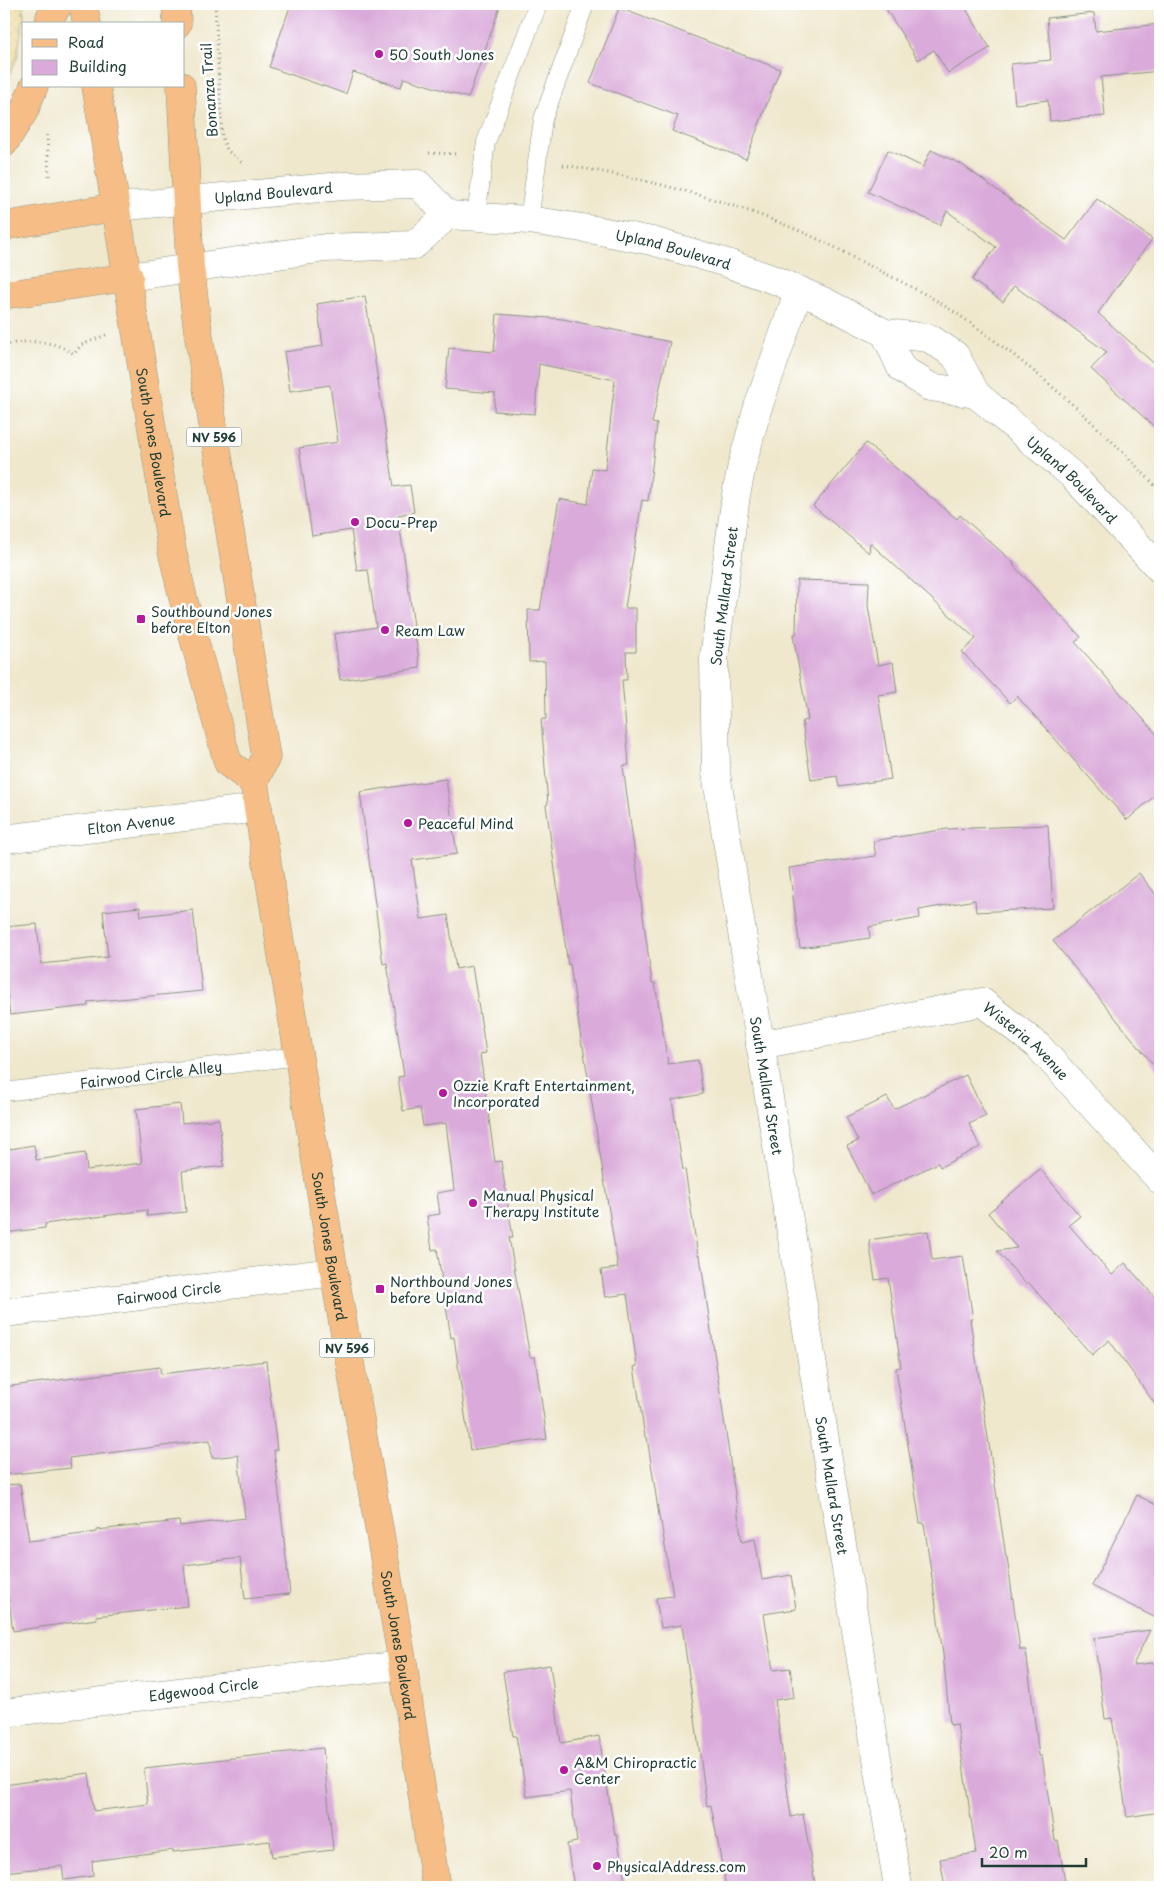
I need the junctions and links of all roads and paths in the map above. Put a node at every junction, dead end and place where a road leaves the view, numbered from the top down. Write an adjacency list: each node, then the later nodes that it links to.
1 (59, 4): 7 (main road)
2 (83, 4): 8 (main road)
3 (176, 4): 9 (main road)
4 (215, 4): 16 (path, Bonanza Trail)
5 (538, 4): 22 (lane)
6 (585, 4): 23 (lane)
7 (49, 22)
8 (87, 22)
9 (177, 22)
10 (33, 88): 14 (main road)
11 (96, 88): 20 (main road, South Jones Boulevard)
12 (181, 88): 19 (main road, NV 596)
13 (47, 131): 17 (path)
14 (4, 143)
15 (554, 163): 18 (path)
16 (247, 165)
17 (49, 177)
18 (708, 198)
19 (187, 201): 20 (street, Upland Boulevard); 21 (street, Upland Boulevard); 25 (main road, NV 596)
20 (116, 207): 24 (main road); 26 (main road, South Jones Boulevard)
21 (448, 215): 22 (street, Upland Boulevard); 25 (street)
22 (476, 216): 23 (street, Upland Boulevard)
23 (529, 220): 27 (street, Upland Boulevard)
24 (4, 226)
25 (190, 267): 26 (street); 34 (main road, NV 596)
26 (128, 276): 28 (main road); 34 (main road, South Jones Boulevard)
27 (799, 290): 29 (street, Upland Boulevard); 37 (street, South Mallard Street)
28 (4, 296)
29 (885, 333): 32 (street, Upland Boulevard); 32 (street)
30 (4, 344): 31 (path)
31 (74, 354)
32 (976, 394): 33 (street, Upland Boulevard)
33 (1160, 569)
34 (254, 782): 35 (main road, South Jones Boulevard / NV 596)
35 (258, 808): 36 (street, Elton Avenue); 38 (main road, South Jones Boulevard / NV 596)
36 (4, 839)
37 (760, 1045): 40 (street, Wisteria Avenue); 46 (street, South Mallard Street)
38 (298, 1056): 39 (lane, Fairwood Circle Alley); 41 (main road, South Jones Boulevard / NV 596)
39 (4, 1092)
40 (1160, 1180)
41 (334, 1272): 42 (street, Fairwood Circle); 43 (main road, South Jones Boulevard / NV 596)
42 (4, 1313)
43 (403, 1665): 44 (street, Edgewood Circle); 45 (main road, South Jones Boulevard / NV 596)
44 (4, 1714)
45 (436, 1887)
46 (898, 1887)

